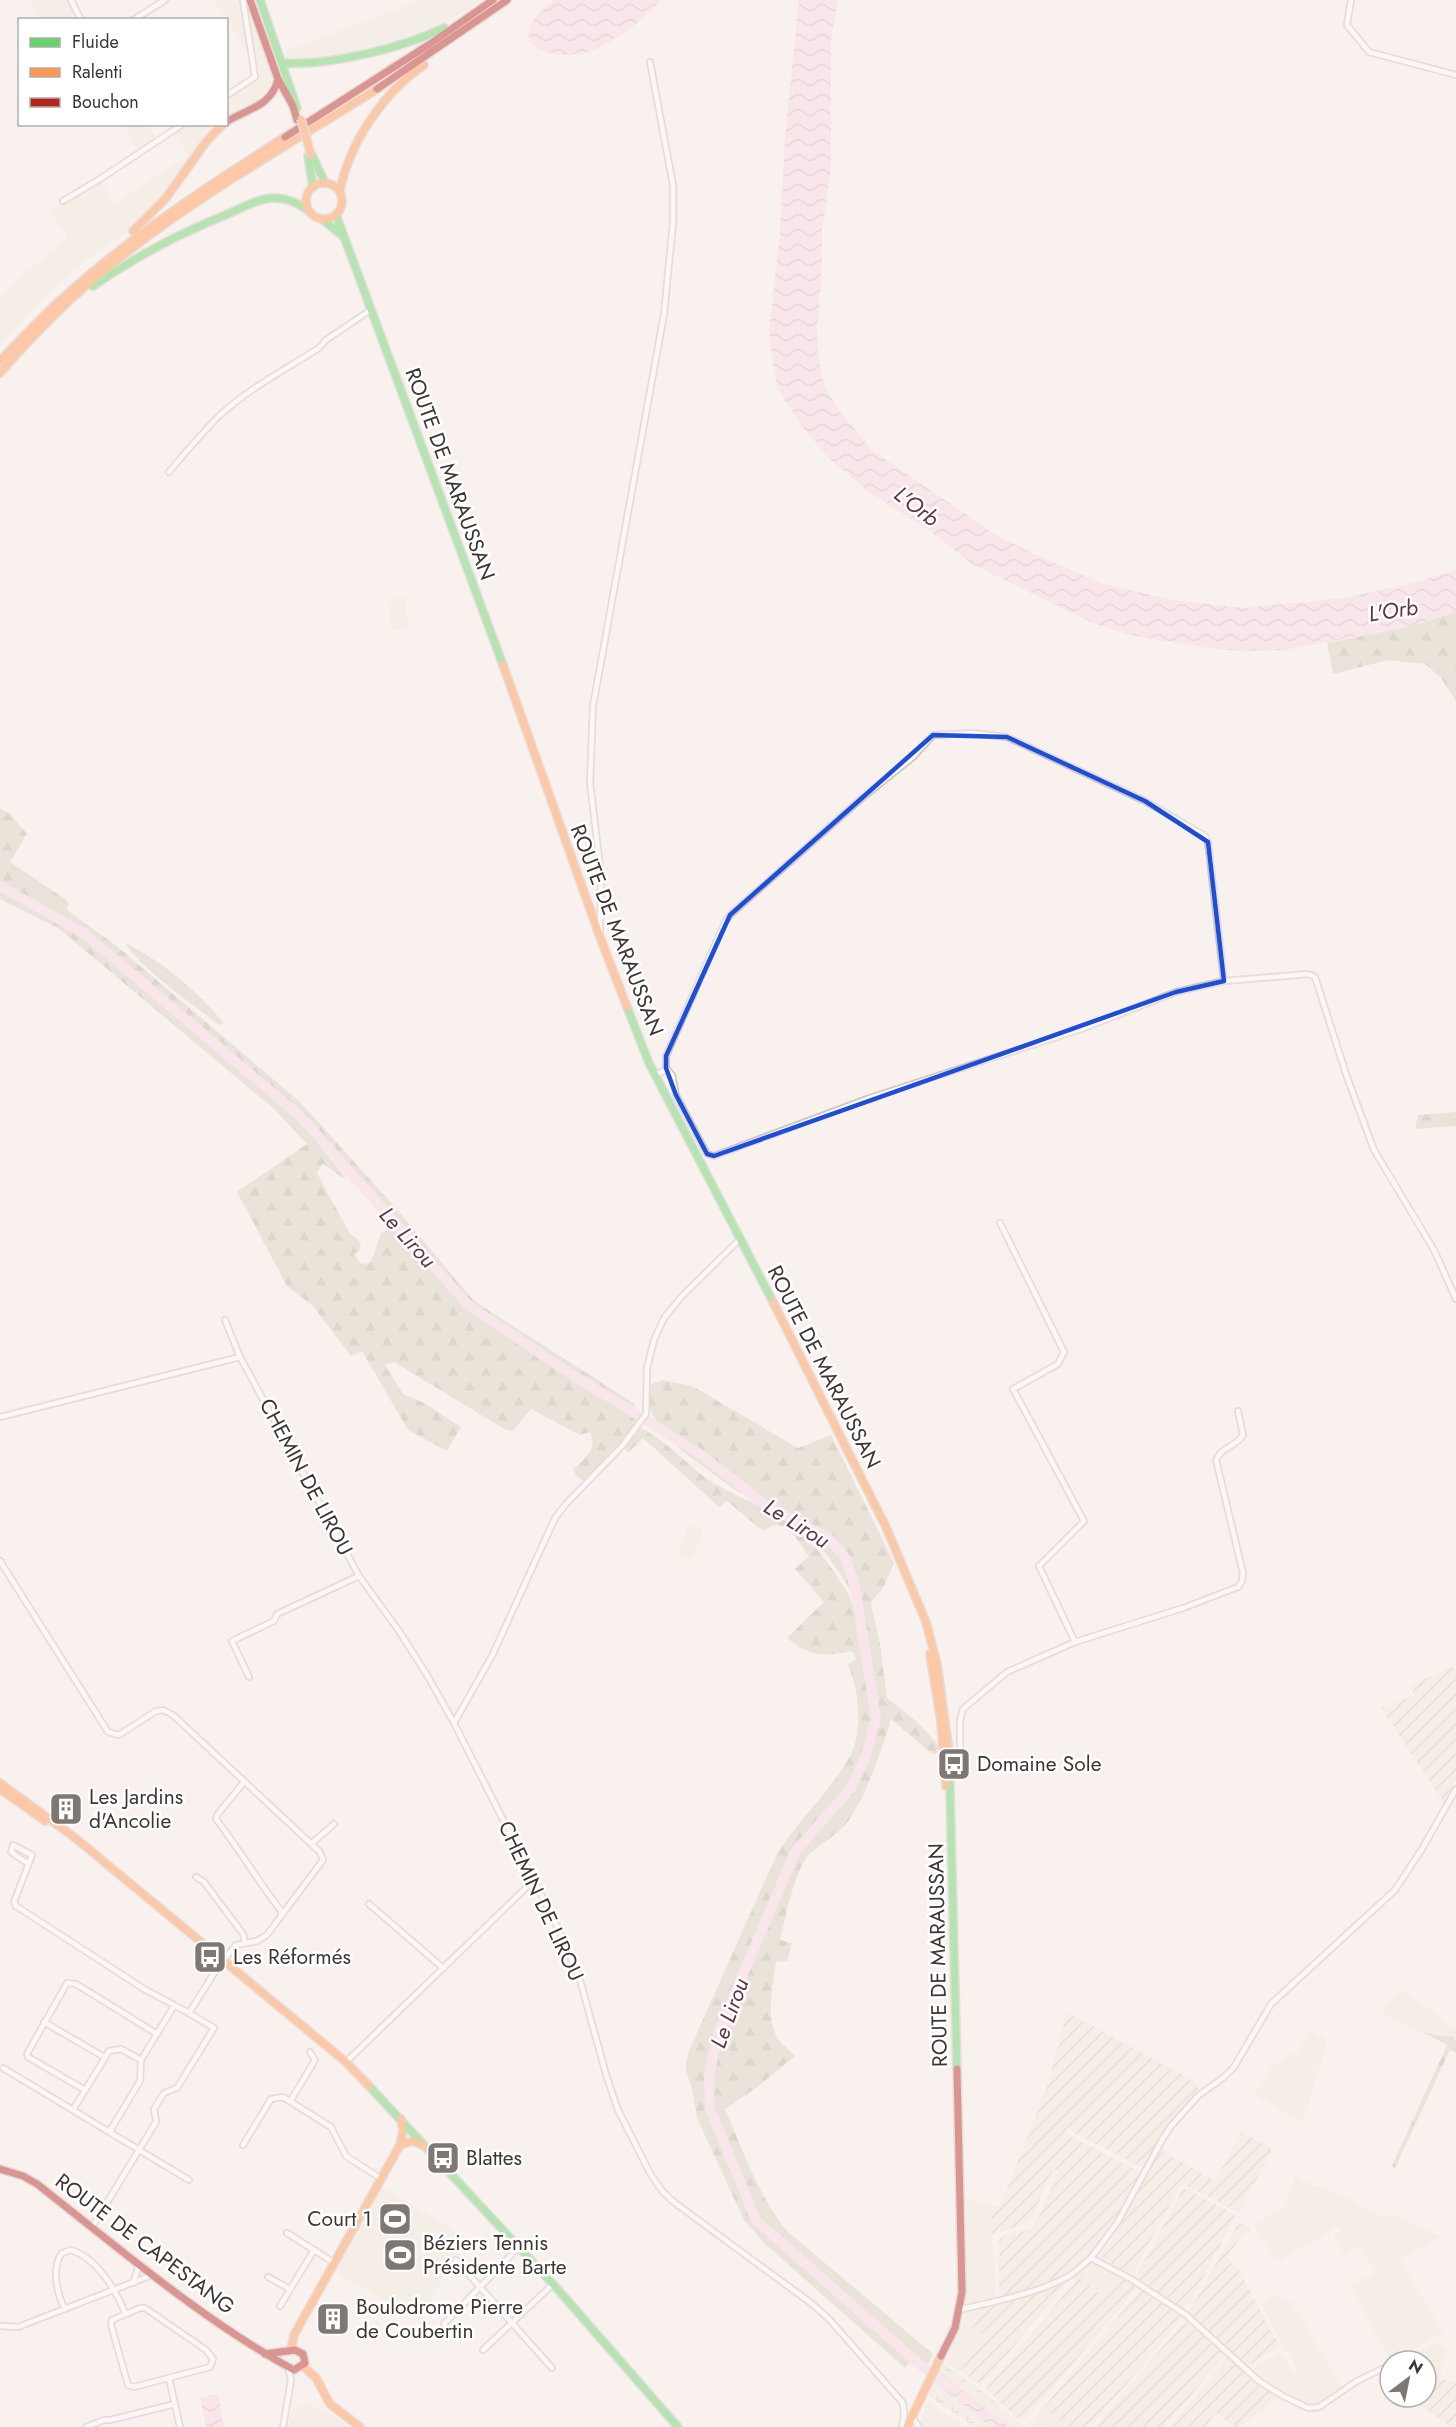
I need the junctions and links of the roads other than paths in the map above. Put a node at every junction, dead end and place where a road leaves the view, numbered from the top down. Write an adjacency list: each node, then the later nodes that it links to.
1 (71, 0): 10 (street)
2 (165, 0): 11 (street)
3 (243, 0): 16 (street)
4 (250, 0): 15 (main road)
5 (260, 0): 13 (main road)
6 (507, 0): 9 (main road)
7 (1350, 0): 14 (street)
8 (492, 1): 13 (main road); 30 (main road)
9 (491, 12): 24 (main road); 31 (main road)
10 (80, 18)
11 (137, 18)
12 (650, 62): 36 (street)
13 (283, 63): 17 (main road)
14 (1456, 75)
15 (278, 80): 17 (main road); 18 (main road)
16 (228, 95)
17 (299, 119): 21 (main road, bridge)
18 (228, 121)
19 (180, 126): 25 (street)
20 (221, 126): 30 (main road)
21 (310, 156): 22 (main road); 23 (main road)
22 (325, 183): 23 (main road); 24 (main road)
23 (313, 187): 26 (main road)
24 (340, 191): 27 (main road)
25 (63, 201)
26 (310, 212): 28 (main road); 31 (main road)
27 (336, 215): 28 (main road); 29 (main road, ROUTE DE MARAUSSAN)
28 (322, 219): 29 (main road, ROUTE DE MARAUSSAN)
29 (343, 236): 32 (main road, ROUTE DE MARAUSSAN)
30 (116, 250): 33 (main road)
31 (64, 306): 34 (main road)
32 (372, 309): 35 (street); 36 (main road, ROUTE DE MARAUSSAN)
33 (0, 361)
34 (0, 373)
35 (170, 472)
36 (600, 937): 39 (main road, ROUTE DE MARAUSSAN)
37 (1224, 981): 38 (street); 38 (street); 42 (street)
38 (666, 1068): 39 (street)
39 (655, 1075): 41 (main road, ROUTE DE MARAUSSAN)
40 (1000, 1223): 49 (street)
41 (741, 1238): 51 (street); 52 (main road, ROUTE DE MARAUSSAN)
42 (1456, 1299)
43 (225, 1320): 44 (street, CHEMIN DE LIROU)
44 (240, 1357): 46 (street); 48 (street, CHEMIN DE LIROU)
45 (1238, 1411): 49 (street)
46 (0, 1417)
47 (0, 1562): 53 (street)
48 (359, 1576): 50 (street); 51 (street, CHEMIN DE LIROU)
49 (1075, 1642): 52 (street)
50 (249, 1677)
51 (454, 1723): 62 (street, CHEMIN DE LIROU)
52 (946, 1753): 105 (main road, ROUTE DE MARAUSSAN)
53 (244, 1782): 58 (street); 64 (street)
54 (0, 1783): 59 (main road)
55 (1456, 1789): 93 (street)
56 (0, 1790): 59 (main road)
57 (334, 1824): 58 (street)
58 (312, 1843): 64 (street)
59 (94, 1853): 66 (main road)
60 (27, 1863): 60 (street); 68 (street)
61 (196, 1877): 65 (street)
62 (533, 1881): 67 (street); 127 (street, CHEMIN DE LIROU)
63 (369, 1904): 67 (street)
64 (281, 1916): 65 (street)
65 (245, 1943): 66 (street)
66 (223, 1960): 69 (street); 75 (main road)
67 (443, 1968): 75 (street)
68 (174, 2006): 69 (street); 71 (street)
69 (189, 2013): 84 (street)
70 (44, 2022): 71 (street); 73 (street); 77 (street)
71 (157, 2034): 74 (street)
72 (310, 2052): 78 (street)
73 (104, 2057): 74 (street); 77 (street)
74 (141, 2060): 81 (street)
75 (346, 2062): 80 (main road)
76 (3, 2068): 79 (street)
77 (85, 2090): 79 (street)
78 (291, 2100): 82 (street); 87 (street)
79 (73, 2110): 81 (street)
80 (400, 2118): 83 (main road); 85 (main road)
81 (110, 2131): 84 (street)
82 (243, 2145)
83 (400, 2145): 85 (main road); 87 (main road)
84 (140, 2149): 88 (street); 89 (street)
85 (430, 2150): 91 (main road)
86 (0, 2169): 89 (main road, ROUTE DE CAPESTANG)
87 (380, 2178): 95 (main road)
88 (189, 2180)
89 (92, 2227): 96 (main road, ROUTE DE CAPESTANG)
90 (286, 2233): 92 (street)
91 (519, 2247): 100 (main road); 101 (street)
92 (314, 2250): 95 (street); 103 (street)
93 (1091, 2258): 105 (street); 117 (street)
94 (456, 2260): 101 (street)
95 (333, 2262): 112 (main road)
96 (139, 2265): 97 (main road, ROUTE DE CAPESTANG); 99 (street)
97 (153, 2275): 99 (street); 113 (main road, ROUTE DE CAPESTANG)
98 (268, 2277): 103 (street)
99 (133, 2283): 102 (street)
100 (553, 2284): 109 (street); 126 (main road)
101 (480, 2288): 108 (street); 109 (street)
102 (114, 2289): 106 (street); 106 (street); 107 (street)
103 (290, 2289): 104 (street)
104 (280, 2306)
105 (959, 2306): 121 (main road, ROUTE DE MARAUSSAN)
106 (65, 2309): 110 (street)
107 (125, 2313): 118 (street); 118 (street)
108 (444, 2324)
109 (511, 2324): 111 (street); 116 (street)
110 (0, 2326)
111 (483, 2350)
112 (288, 2351): 113 (main road); 114 (main road); 115 (main road)
113 (265, 2354): 114 (main road, ROUTE DE CAPESTANG)
114 (286, 2366): 115 (main road); 119 (street)
115 (300, 2368): 119 (street); 125 (main road)
116 (552, 2368)
117 (1378, 2371)
118 (169, 2378): 120 (street)
119 (291, 2379): 124 (street)
120 (175, 2404): 122 (street); 123 (street)
121 (912, 2417): 128 (main road, ROUTE DE MARAUSSAN); 129 (street)
122 (86, 2427)
123 (180, 2427)
124 (283, 2427)
125 (360, 2427)
126 (678, 2427)
127 (902, 2427)
128 (908, 2427)
129 (919, 2427)

